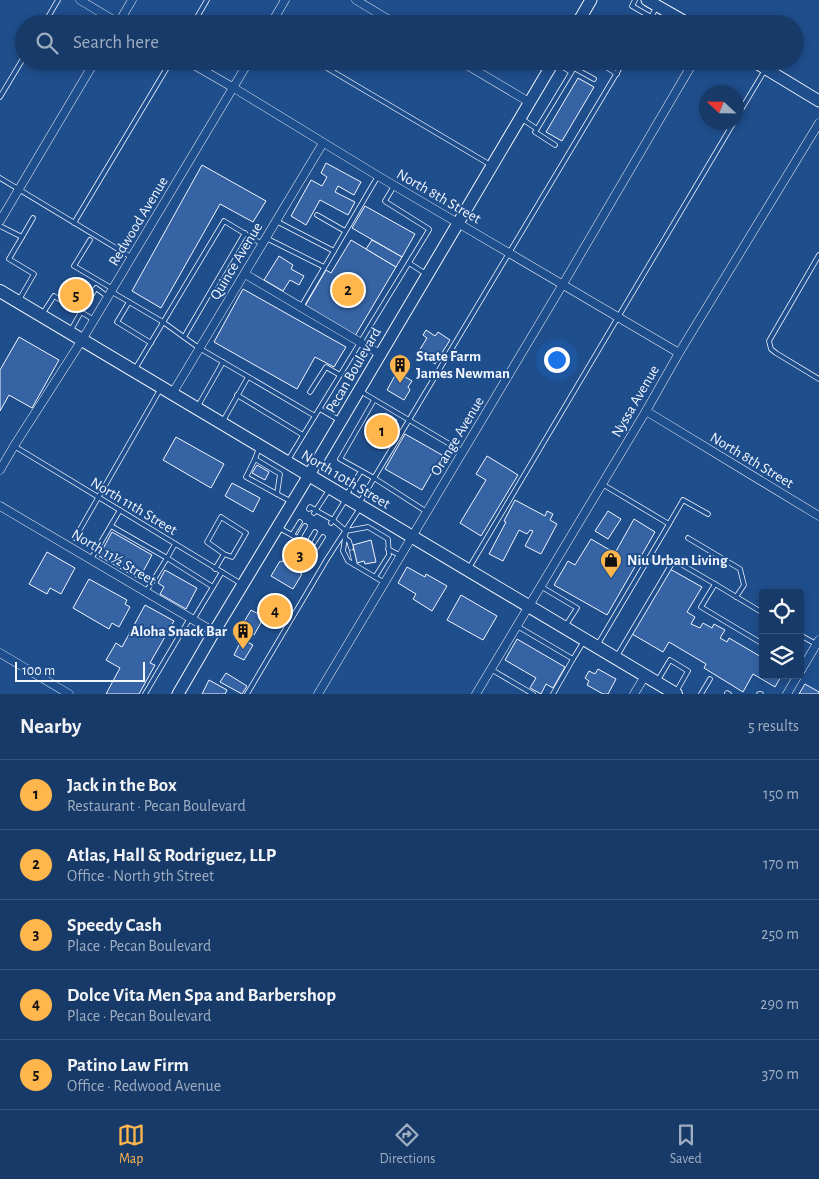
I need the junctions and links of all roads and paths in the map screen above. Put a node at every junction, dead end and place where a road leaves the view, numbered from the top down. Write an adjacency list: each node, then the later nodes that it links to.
1 (58, 0): 11 (lane)
2 (80, 0): 12 (street)
3 (132, 0): 13 (street)
4 (207, 0): 14 (lane)
5 (285, 0): 15 (street)
6 (356, 0): 16 (street)
7 (591, 0): 17 (main road)
8 (635, 0): 18 (lane)
9 (647, 0): 10 (main road)
10 (657, 6): 19 (lane); 20 (main road)
11 (49, 15)
12 (105, 15)
13 (124, 15)
14 (198, 15)
15 (276, 15)
16 (381, 15)
17 (582, 15)
18 (648, 15)
19 (652, 15)
20 (673, 15)
21 (16, 70): 40 (lane)
22 (91, 70): 54 (street)
23 (166, 70): 60 (lane)
24 (203, 70): 39 (street, North 8th Street)
25 (244, 70): 39 (street, Redwood Avenue)
26 (330, 70): 50 (lane)
27 (475, 70): 42 (street)
28 (549, 70): 42 (main road, Pecan Boulevard)
29 (569, 70): 36 (lane)
30 (578, 70): 38 (lane)
31 (611, 70): 37 (lane)
32 (619, 70): 37 (lane)
33 (689, 70): 75 (street, Orange Avenue)
34 (765, 70): 43 (lane)
35 (768, 70): 41 (main road)
36 (572, 72): 46 (lane)
37 (617, 74): 68 (lane)
38 (594, 79)
39 (234, 88): 48 (street, North 8th Street); 70 (street, Redwood Avenue)
40 (0, 98)
41 (819, 101)
42 (529, 102): 44 (main road, Pecan Boulevard)
43 (744, 105)
44 (520, 118): 46 (lane); 50 (main road, Pecan Boulevard)
45 (819, 123): 92 (street, Nyssa Avenue)
46 (537, 129): 49 (lane)
47 (729, 130): 83 (lane)
48 (323, 143): 51 (street, North 8th Street); 57 (street, Quince Avenue)
49 (555, 145)
50 (492, 166): 59 (main road, Pecan Boulevard)
51 (378, 176): 53 (street, North 8th Street); 62 (lane)
52 (0, 178): 54 (lane)
53 (394, 185): 59 (street, North 8th Street); 71 (lane)
54 (19, 189): 58 (street); 60 (lane)
55 (317, 216): 62 (lane)
56 (33, 218): 64 (lane)
57 (276, 220): 66 (street, Quince Avenue); 67 (lane)
58 (0, 221)
59 (458, 222): 68 (street, North 8th Street); 74 (main road, Pecan Boulevard)
60 (74, 223): 70 (lane)
61 (0, 226): 64 (lane)
62 (345, 231): 67 (lane)
63 (245, 233): 66 (lane); 85 (lane); 87 (lane)
64 (22, 237): 78 (lane)
65 (90, 240): 77 (lane)
66 (264, 241): 72 (lane); 73 (street, Quince Avenue)
67 (334, 251): 72 (lane)
68 (509, 252): 75 (street, North 8th Street); 108 (lane)
69 (819, 255): 98 (lane)
70 (132, 258): 77 (street, Redwood Avenue)
71 (409, 263): 74 (lane); 90 (lane)
72 (324, 267): 80 (lane)
73 (245, 274): 80 (street); 91 (street, Quince Avenue)
74 (427, 274): 93 (main road, Pecan Boulevard)
75 (563, 284): 83 (street, North 8th Street); 114 (street, Orange Avenue)
76 (0, 291): 78 (main road, North 10th Street)
77 (111, 293): 79 (lane); 81 (lane); 84 (street, Redwood Avenue)
78 (18, 302): 82 (main road, North 10th Street)
79 (129, 302): 85 (lane); 89 (lane)
80 (301, 307): 90 (street)
81 (81, 312): 82 (lane); 84 (lane); 86 (lane)
82 (42, 316): 86 (main road, North 10th Street)
83 (618, 317): 92 (street, North 8th Street); 162 (lane)
84 (94, 320): 88 (street, Redwood Avenue)
85 (163, 322): 87 (lane); 89 (lane)
86 (70, 333): 88 (main road, North 10th Street)
87 (184, 337): 91 (lane)
88 (82, 340): 95 (main road, North 10th Street); 112 (street, Redwood Avenue)
89 (151, 343): 95 (lane)
90 (361, 343): 93 (street); 96 (lane)
91 (199, 348): 94 (lane); 99 (street, Quince Avenue)
92 (679, 353): 106 (street, Nyssa Avenue)
93 (380, 354): 100 (main road, Pecan Boulevard)
94 (223, 362): 97 (lane); 104 (lane)
95 (134, 371): 99 (main road, North 10th Street)
96 (340, 375): 101 (lane); 105 (lane)
97 (248, 377): 102 (lane); 107 (lane)
98 (819, 378)
99 (167, 390): 104 (main road, North 10th Street); 126 (lane)
100 (358, 390): 103 (lane); 109 (main road, Pecan Boulevard)
101 (310, 392)
102 (237, 395): 110 (lane); 111 (lane)
103 (374, 400): 108 (lane); 118 (lane)
104 (197, 408): 110 (main road, North 10th Street)
105 (320, 408): 107 (lane); 109 (lane)
106 (646, 411): 123 (street, Nyssa Avenue); 135 (street, North 8th Street)
107 (315, 416): 111 (lane)
108 (409, 420): 114 (lane); 121 (lane)
109 (340, 421): 119 (main road, Pecan Boulevard)
110 (222, 423): 113 (main road, North 10th Street)
111 (303, 436): 116 (lane)
112 (14, 446): 117 (street, Redwood Avenue); 126 (lane, North 11th Street)
113 (260, 446): 115 (lane); 116 (main road, North 10th Street)
114 (463, 452): 133 (street, Orange Avenue)
115 (255, 459): 122 (lane); 125 (lane)
116 (287, 462): 119 (main road, North 10th Street)
117 (0, 470)
118 (361, 471): 121 (lane); 127 (lane)
119 (309, 475): 124 (main road, North 10th Street); 128 (main road, Pecan Boulevard)
120 (258, 476): 122 (lane)
121 (374, 478): 127 (lane); 133 (lane)
122 (255, 482): 125 (lane)
123 (602, 484): 139 (lane); 168 (street, Nyssa Avenue)
124 (330, 488): 127 (main road, North 10th Street); 132 (lane)
125 (278, 494): 128 (lane)
126 (99, 498): 131 (lane, North 11th Street); 149 (lane)
127 (353, 501): 137 (lane); 138 (main road, North 10th Street); 143 (lane)
128 (292, 503): 142 (main road, Pecan Boulevard)
129 (0, 506): 159 (street, North 11½ Street)
130 (309, 509): 132 (lane)
131 (120, 510): 140 (lane); 153 (lane, North 11th Street)
132 (315, 511): 137 (lane)
133 (427, 512): 148 (street, Orange Avenue)
134 (708, 514): 139 (lane)
135 (819, 516)
136 (300, 522): 145 (lane)
137 (332, 522): 143 (lane)
138 (388, 523): 146 (lane); 148 (main road, North 10th Street)
139 (669, 524): 182 (lane)
140 (110, 526): 158 (lane); 159 (lane)
141 (306, 526): 150 (lane)
142 (277, 527): 145 (lane); 167 (main road, Pecan Boulevard)
143 (346, 531): 146 (lane); 151 (lane); 194 (lane)
144 (315, 532): 154 (lane)
145 (292, 535): 150 (lane)
146 (381, 535): 155 (lane)
147 (323, 537): 154 (lane)
148 (412, 537): 157 (street, Orange Avenue); 162 (main road, North 10th Street)
149 (75, 538)
150 (298, 538): 154 (lane)
151 (345, 538): 160 (lane); 160 (lane)
152 (688, 538): 171 (lane)
153 (175, 544): 158 (lane); 161 (lane, North 11th Street)
154 (308, 544)
155 (388, 549): 157 (lane); 164 (lane)
156 (224, 554): 156 (lane); 161 (lane)
157 (401, 556): 165 (street, Orange Avenue)
158 (167, 558): 169 (lane); 170 (lane)
159 (91, 559): 170 (street, North 11½ Street)
160 (354, 565): 164 (lane)
161 (216, 568): 163 (lane, North 11th Street)
162 (468, 570): 172 (main road, North 10th Street)
163 (222, 572): 167 (lane, North 11th Street); 169 (lane)
164 (375, 577): 165 (lane)
165 (385, 583): 195 (street, Orange Avenue)
166 (715, 584): 171 (lane); 180 (lane); 184 (lane)
167 (242, 585): 177 (main road, Pecan Boulevard)
168 (540, 586): 172 (street, Nyssa Avenue); 176 (lane)
169 (212, 587): 174 (lane)
170 (146, 592): 174 (street, North 11½ Street)
171 (736, 597): 173 (lane)
172 (528, 606): 175 (street, Nyssa Avenue); 176 (main road, North 10th Street)
173 (759, 610)
174 (191, 619): 177 (street, North 11½ Street); 192 (lane)
175 (517, 626): 185 (lane); 187 (street, Nyssa Avenue)
176 (565, 627): 179 (main road, North 10th Street)
177 (214, 632): 193 (main road, Pecan Boulevard)
178 (804, 637): 181 (lane)
179 (585, 640): 182 (main road, North 10th Street); 185 (lane)
180 (759, 642)
181 (818, 642): 186 (street)
182 (596, 646): 184 (main road, North 10th Street)
183 (0, 653): 191 (street)
184 (616, 658): 188 (main road, North 10th Street)
185 (573, 659): 198 (lane)
186 (804, 664)
187 (491, 669): 196 (street, Nyssa Avenue); 197 (lane)
188 (651, 679): 199 (street); 200 (main road, North 10th Street); 200 (lane)
189 (710, 679): 201 (lane)
190 (795, 679): 202 (street)
191 (69, 694)
192 (145, 694)
193 (178, 694)
194 (247, 694)
195 (318, 694)
196 (476, 694)
197 (533, 694)
198 (553, 694)
199 (634, 694)
200 (676, 694)
201 (701, 694)
202 (787, 694)

